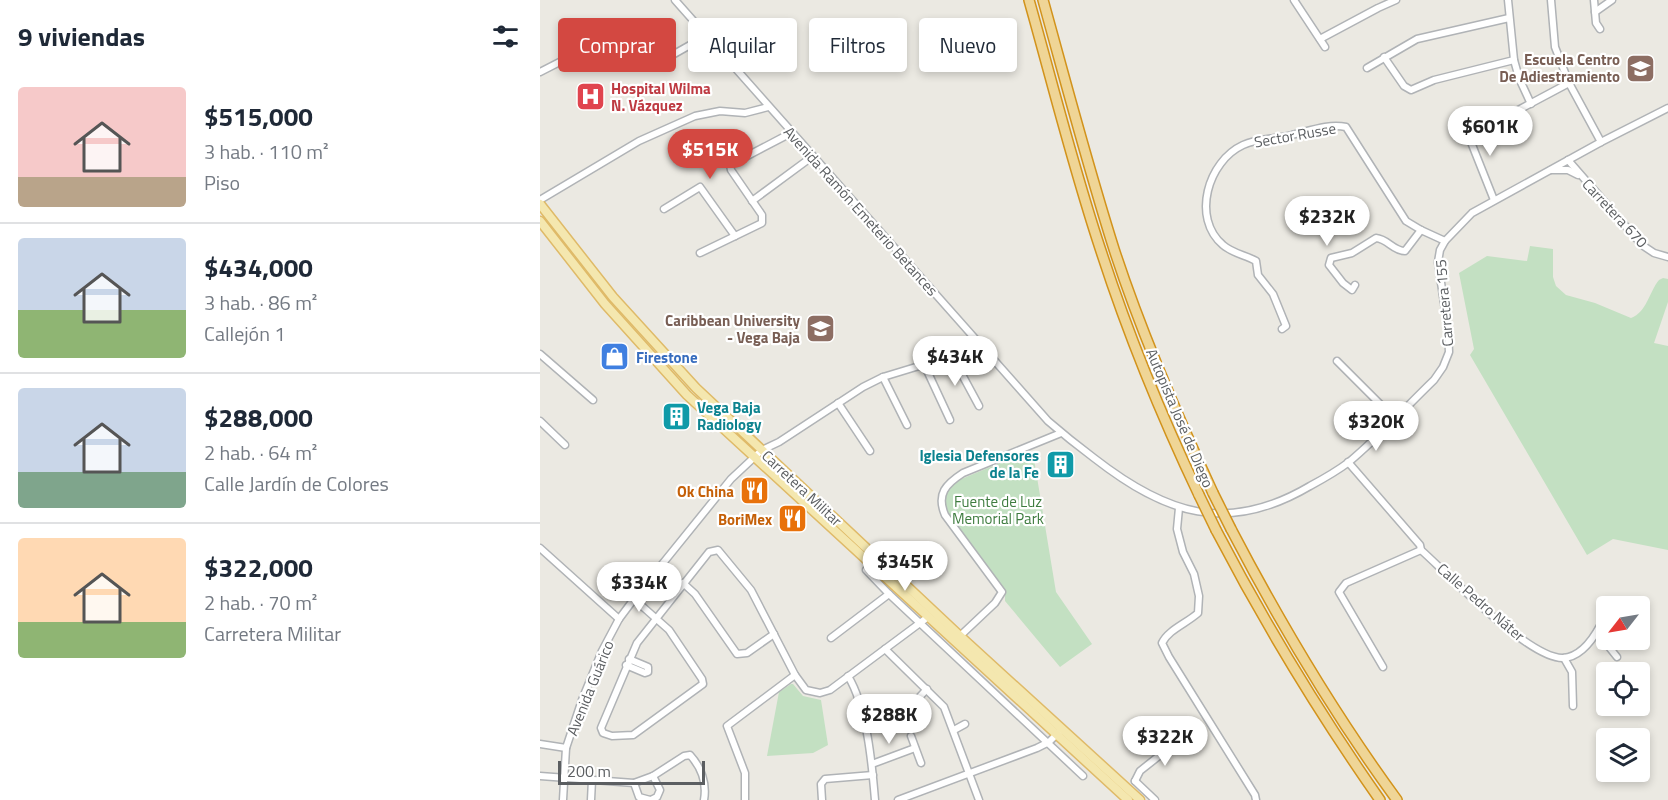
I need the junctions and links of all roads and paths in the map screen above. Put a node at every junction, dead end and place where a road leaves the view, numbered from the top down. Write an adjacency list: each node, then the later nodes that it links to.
1 (675, 0): 11 (street, Avenida Ramón Emeterio Betances)
2 (1029, 0): 123 (highway, Autopista José de Diego, bridge)
3 (1043, 0): 124 (highway, Autopista José de Diego, bridge)
4 (1396, 0): 14 (street)
5 (1508, 0): 12 (street)
6 (1551, 0): 22 (street)
7 (1594, 0): 10 (street)
8 (1612, 0): 10 (street)
9 (1296, 1): 14 (street)
10 (1595, 12): 13 (street)
11 (690, 18)
12 (1509, 18): 17 (street); 18 (street)
13 (1600, 29)
14 (1320, 39): 16 (street)
15 (688, 47): 20 (street)
16 (1325, 47)
17 (1384, 57): 18 (street); 19 (street)
18 (1514, 60): 23 (street)
19 (1367, 68)
20 (540, 72)
21 (737, 72): 24 (street, Avenida Ramón Emeterio Betances)
22 (1569, 83): 23 (street); 29 (street)
23 (1531, 104): 26 (street)
24 (768, 107): 28 (street, Avenida Ramón Emeterio Betances); 37 (street)
25 (1668, 108): 29 (street, Carretera 155)
26 (1509, 115)
27 (1463, 122): 36 (street)
28 (791, 133): 31 (street, Avenida Ramón Emeterio Betances); 35 (street)
29 (1601, 142): 30 (street, Carretera 155)
30 (1587, 150): 32 (street, Carretera 155); 34 (street)
31 (813, 156): 35 (street); 47 (street, Avenida Ramón Emeterio Betances)
32 (1568, 160): 33 (street, Carretera 155); 34 (street, Carretera 670)
33 (1550, 170): 34 (street); 36 (street, Carretera 155)
34 (1579, 174): 44 (street, Carretera 670)
35 (752, 201): 41 (street)
36 (1494, 201): 42 (street, Carretera 155)
37 (540, 202): 62 (main road, Carretera Militar)
38 (664, 209): 41 (street)
39 (540, 221): 64 (main road, Carretera Militar)
40 (1421, 230): 42 (street, Sector Russe); 45 (street); 46 (street, Sector Russe)
41 (735, 236): 43 (street)
42 (1445, 241): 56 (street, Carretera 155)
43 (700, 253)
44 (1668, 257)
45 (1355, 285)
46 (1282, 328)
47 (976, 340): 49 (street, Avenida Guárico); 60 (street, Carretera 155)
48 (540, 354): 53 (street)
49 (952, 356): 51 (street, Avenida Guárico); 55 (street)
50 (1337, 360): 56 (street)
51 (924, 364): 52 (street, Avenida Guárico); 57 (street)
52 (883, 377): 54 (street, Avenida Guárico); 59 (street)
53 (593, 400)
54 (838, 403): 62 (street, Avenida Guárico); 63 (street)
55 (979, 406)
56 (1394, 418): 65 (street, Carretera 155)
57 (950, 420)
58 (540, 421): 61 (street)
59 (907, 425)
60 (1061, 433): 66 (street, Carretera 155); 78 (street)
61 (565, 445)
62 (762, 450): 64 (street, Avenida Guárico); 78 (main road, Carretera Militar)
63 (870, 451)
64 (754, 457): 69 (main road, Carretera Militar); 72 (street, Avenida Guárico)
65 (1348, 462): 66 (street, Carretera 155); 68 (street, Calle Pedro Náter)
66 (1179, 508): 122 (street)
67 (540, 548): 75 (street)
68 (1421, 550): 82 (street, Calle Pedro Náter); 83 (street)
69 (871, 565): 71 (street); 73 (main road, Carretera Militar)
70 (684, 583): 74 (street); 77 (street); 77 (street)
71 (889, 594): 76 (street); 79 (street)
72 (634, 599): 74 (street); 75 (street, Avenida Guárico)
73 (928, 617): 76 (street); 91 (main road, Carretera Militar)
74 (655, 618): 74 (street)
75 (619, 620): 96 (street, Avenida Guárico)
76 (920, 623): 80 (street); 94 (street)
77 (774, 634): 84 (street)
78 (960, 636): 91 (main road, Carretera Militar)
79 (831, 638)
80 (885, 649): 85 (street); 86 (street)
81 (1617, 657): 82 (street)
82 (1564, 658): 87 (street)
83 (1383, 667)
84 (795, 675): 85 (street); 114 (street)
85 (848, 676): 88 (street)
86 (927, 689): 88 (street); 90 (street)
87 (1572, 706)
88 (864, 724): 99 (street)
89 (965, 724): 90 (street)
90 (954, 730): 100 (street)
91 (1060, 731): 94 (street); 109 (main road, Carretera Militar); 119 (main road, Carretera Militar)
92 (911, 736): 97 (street)
93 (1179, 740): 107 (street)
94 (1049, 742): 100 (street); 104 (street)
95 (540, 744): 96 (street)
96 (566, 748): 105 (street, Avenida Guárico)
97 (915, 748): 98 (street); 99 (street)
98 (921, 763)
99 (872, 764): 101 (street)
100 (969, 773): 117 (street); 118 (street)
101 (873, 775): 115 (street); 116 (street)
102 (540, 776): 105 (street)
103 (653, 776): 108 (street); 112 (street); 113 (street)
104 (1083, 776)
105 (564, 778): 106 (street); 110 (street, Avenida Guárico)
106 (592, 780): 108 (street); 111 (street)
107 (1135, 781): 109 (street); 121 (street)
108 (634, 783): 112 (street)
109 (1122, 783): 120 (main road, Carretera Militar)
110 (563, 800)
111 (591, 800)
112 (651, 800)
113 (704, 800)
114 (745, 800)
115 (822, 800)
116 (875, 800)
117 (898, 800)
118 (979, 800)
119 (1128, 800)
120 (1140, 800)
121 (1155, 800)
122 (1256, 800)
123 (1380, 800)
124 (1397, 800)

